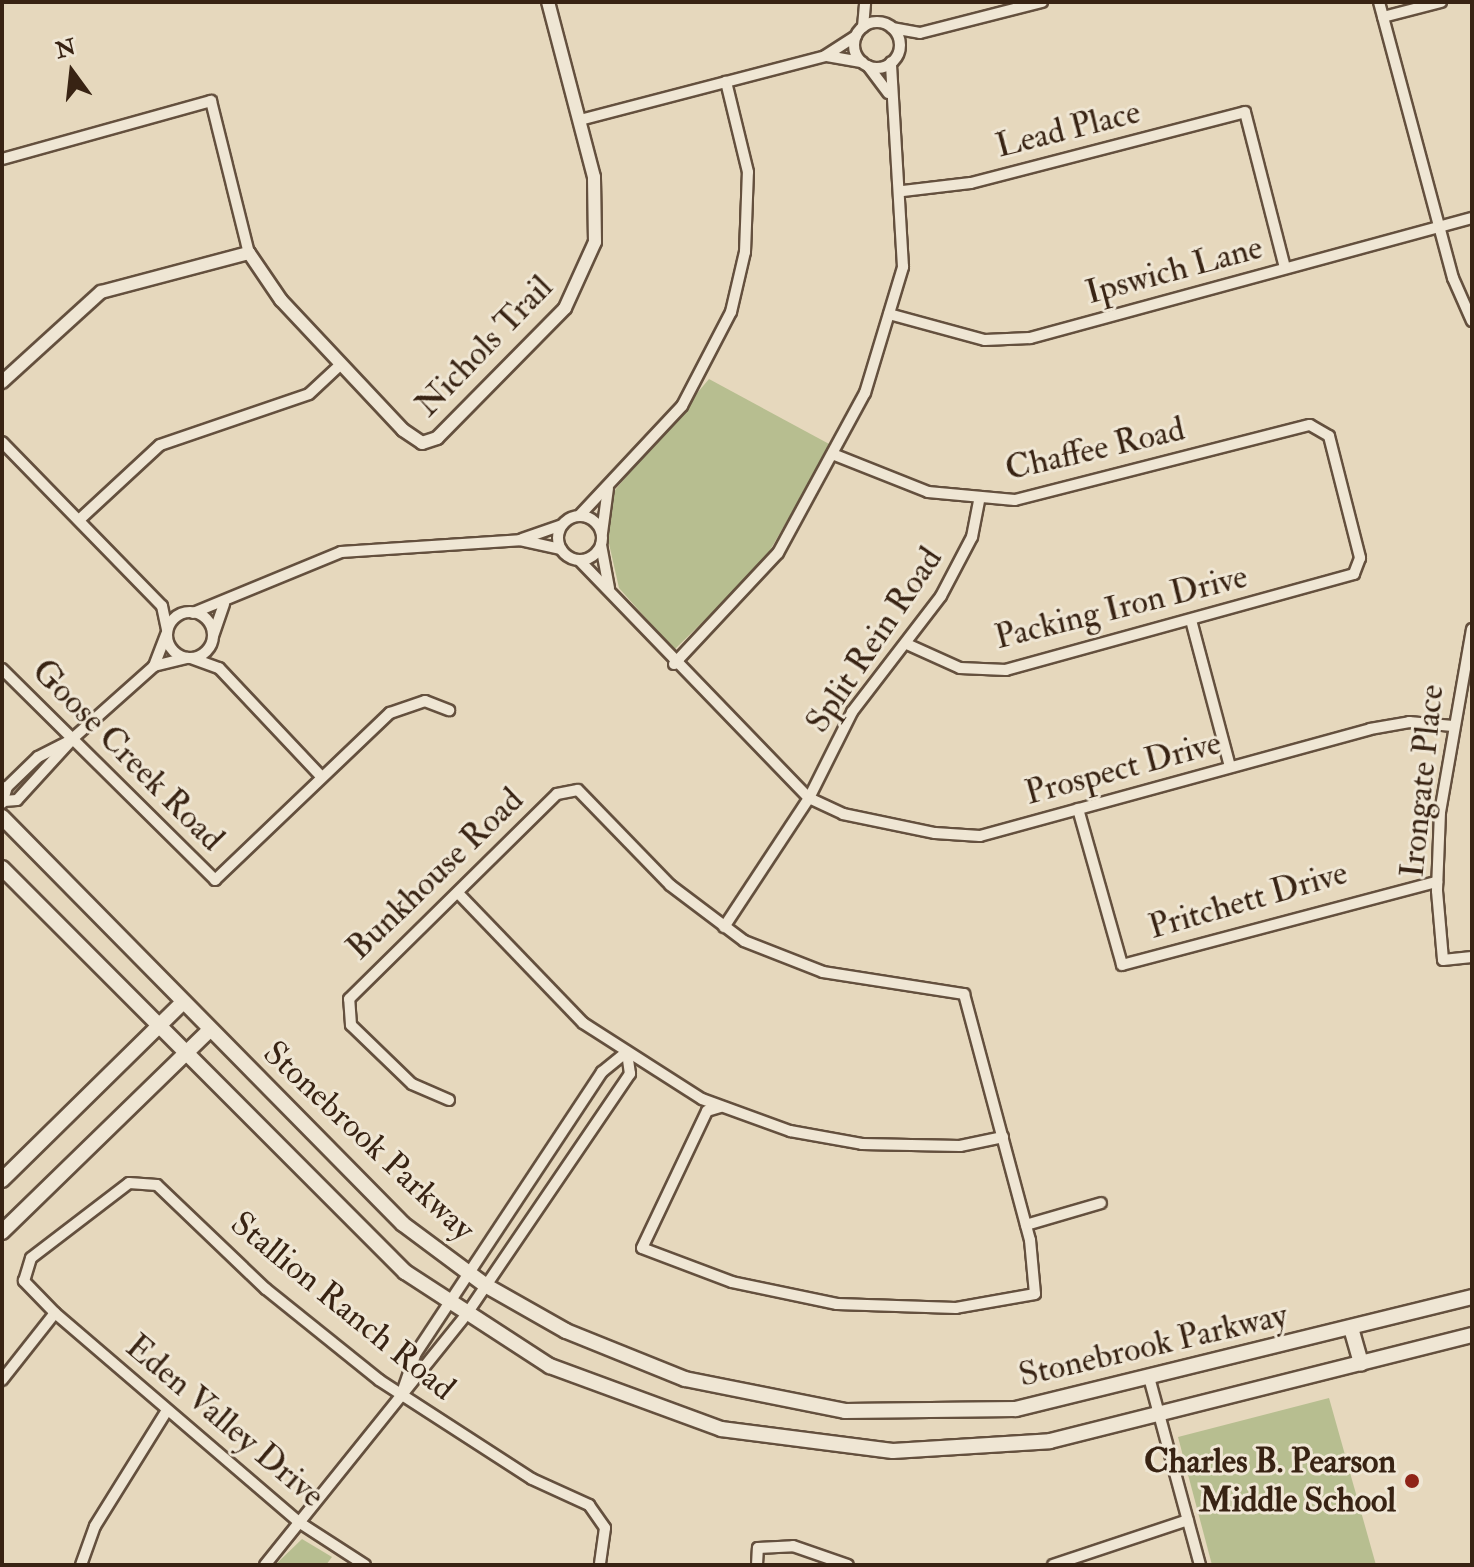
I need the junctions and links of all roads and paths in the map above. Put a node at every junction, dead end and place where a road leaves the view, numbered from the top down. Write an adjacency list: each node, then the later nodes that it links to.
1 (548, 2): 16 (street, Nichols Trail)
2 (866, 2): 7 (street); 9 (street)
3 (1042, 2): 10 (street)
4 (1379, 2): 6 (street)
5 (1441, 2): 6 (street)
6 (1383, 17): 20 (street)
7 (881, 22): 8 (street); 9 (street)
8 (892, 28): 10 (street); 12 (street)
9 (859, 32): 11 (street); 13 (street)
10 (920, 33): 12 (street)
11 (825, 56): 13 (street); 14 (street)
12 (894, 58): 13 (street); 15 (street)
13 (865, 64): 15 (street)
14 (726, 82): 16 (street); 29 (street)
15 (888, 94): 18 (street)
16 (580, 120): 25 (street, Nichols Trail)
17 (2, 159): 21 (street)
18 (903, 191): 22 (street, Lead Place); 23 (street)
19 (1472, 218): 20 (street, Ipswich Lane)
20 (1439, 226): 22 (street, Ipswich Lane); 24 (street)
21 (249, 253): 25 (street); 26 (street)
22 (1285, 268): 23 (street, Ipswich Lane)
23 (889, 314): 28 (street)
24 (1472, 321)
25 (340, 365): 32 (street)
26 (2, 382)
27 (2, 442): 32 (street)
28 (835, 455): 30 (street, Chaffee Road); 51 (street)
29 (609, 486): 31 (street); 34 (street)
30 (979, 500): 39 (street, Chaffee Road); 48 (street, Split Rein Road)
31 (579, 516): 33 (street); 34 (street)
32 (79, 520): 42 (street)
33 (562, 525): 35 (street); 37 (street)
34 (602, 533): 36 (street)
35 (520, 540): 37 (street); 41 (street)
36 (601, 545): 38 (street); 40 (street)
37 (561, 549): 38 (street)
38 (579, 560): 40 (street)
39 (1350, 576): 44 (street, Packing Iron Drive)
40 (609, 588): 51 (street)
41 (224, 604): 43 (street); 47 (street)
42 (162, 606): 43 (street); 46 (street)
43 (191, 613): 46 (street); 47 (street)
44 (1191, 620): 48 (street, Packing Iron Drive); 58 (street)
45 (1472, 629): 49 (street, Irongate Place)
46 (167, 631): 50 (street); 52 (street)
47 (212, 639): 50 (street); 53 (street)
48 (909, 645): 60 (street, Split Rein Road)
49 (1470, 649): 56 (street, Irongate Place)
50 (189, 658): 52 (street); 53 (street)
51 (674, 664): 60 (street)
52 (154, 666): 57 (street)
53 (219, 668): 59 (street)
54 (2, 669): 57 (street, Goose Creek Road)
55 (449, 710): 59 (street)
56 (1453, 726): 58 (street, Prospect Drive); 65 (street, Irongate Place)
57 (71, 740): 59 (street, Goose Creek Road); 61 (street); 61 (street)
58 (1230, 767): 62 (street, Prospect Drive)
59 (320, 775)
60 (809, 798): 62 (street, Prospect Drive); 67 (street, Split Rein Road)
61 (3, 802)
62 (1078, 809): 65 (street, Pritchett Drive)
63 (2, 817): 69 (main road, Stonebrook Parkway)
64 (2, 868): 70 (main road, Stonebrook Parkway)
65 (1437, 882): 68 (street, Irongate Place)
66 (458, 893): 67 (street, Bunkhouse Road); 72 (street); 74 (street, Bunkhouse Road)
67 (724, 927): 76 (street)
68 (1472, 957)
69 (183, 1002): 70 (main road); 71 (main road, Stonebrook Parkway)
70 (157, 1027): 73 (main road, Stonebrook Parkway); 78 (main road)
71 (210, 1030): 73 (main road); 82 (main road, Stonebrook Parkway)
72 (627, 1052): 75 (street); 82 (street); 83 (street)
73 (184, 1056): 81 (main road); 85 (main road, Stonebrook Parkway)
74 (449, 1100)
75 (720, 1107): 76 (street); 80 (street)
76 (1003, 1137): 80 (street)
77 (139, 1178): 86 (street, Eden Valley Drive); 93 (street, Stallion Ranch Road)
78 (2, 1180)
79 (1101, 1203): 80 (street)
80 (1026, 1225)
81 (2, 1232)
82 (470, 1275): 83 (main road, Stonebrook Parkway); 85 (street)
83 (485, 1285): 87 (street); 92 (main road, Stonebrook Parkway)
84 (1472, 1297): 88 (main road, Stonebrook Parkway)
85 (449, 1304): 87 (main road, Stonebrook Parkway); 93 (street)
86 (55, 1313): 91 (street); 94 (street, Eden Valley Drive)
87 (466, 1315): 93 (street); 95 (main road, Stonebrook Parkway)
88 (1351, 1328): 90 (main road); 92 (main road, Stonebrook Parkway)
89 (1472, 1335): 90 (main road, Stonebrook Parkway)
90 (1361, 1364): 95 (main road, Stonebrook Parkway)
91 (2, 1380)
92 (1150, 1381): 95 (street)
93 (401, 1396): 97 (street); 101 (street, Stallion Ranch Road)
94 (166, 1412): 97 (street, Eden Valley Drive); 98 (street)
95 (1161, 1417): 96 (street)
96 (1188, 1520): 104 (street); 105 (street)
97 (300, 1523): 99 (street); 100 (street, Eden Valley Drive)
98 (81, 1565)
99 (265, 1565)
100 (365, 1565)
101 (600, 1565)
102 (757, 1565): 103 (street)
103 (848, 1565)
104 (1053, 1565)
105 (1200, 1565)

